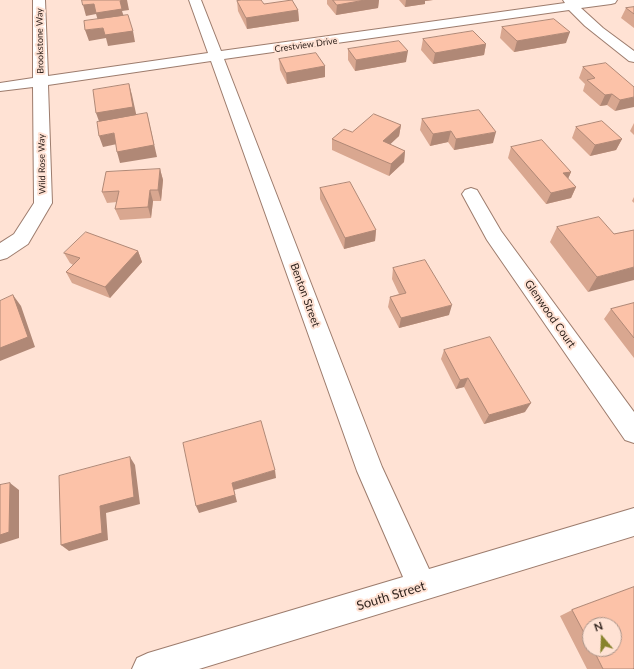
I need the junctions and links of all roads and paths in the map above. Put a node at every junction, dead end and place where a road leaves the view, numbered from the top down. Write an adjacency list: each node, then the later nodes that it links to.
1 (39, 0): 7 (street, Brookstone Way)
2 (195, 0): 5 (street, Benton Street)
3 (611, 0): 4 (street, Crestview Drive)
4 (571, 3): 5 (street, Crestview Drive); 6 (street)
5 (216, 56): 7 (street, Crestview Drive); 13 (street, Benton Street)
6 (634, 58)
7 (41, 82): 8 (street, Crestview Drive); 10 (street, Wild Rose Way)
8 (0, 88)
9 (471, 194): 11 (street, Glenwood Court)
10 (0, 253)
11 (634, 432)
12 (634, 522): 13 (street, South Street)
13 (422, 586): 14 (street, South Street)
14 (148, 669)

